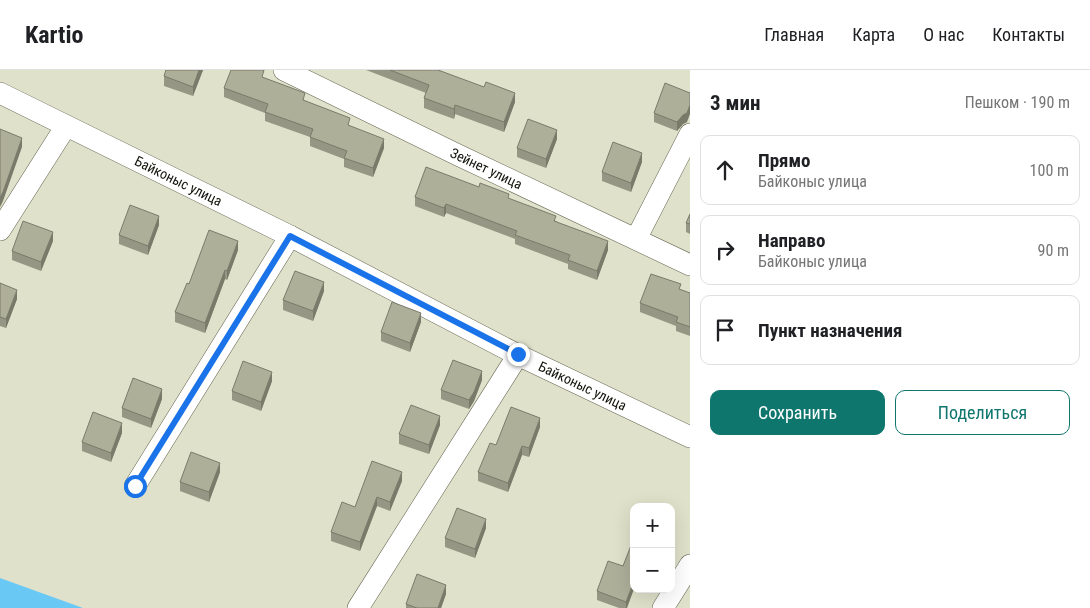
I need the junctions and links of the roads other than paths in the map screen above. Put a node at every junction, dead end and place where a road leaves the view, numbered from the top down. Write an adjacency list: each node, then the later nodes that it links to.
1 (284, 70): 7 (street, Зейнет улица)
2 (0, 93): 3 (street, Байконыс улица)
3 (66, 126): 5 (street); 6 (street, Байконыс улица)
4 (690, 134): 7 (street)
5 (0, 230)
6 (290, 236): 9 (street, Байконыс улица); 11 (street)
7 (636, 239): 8 (street, Зейнет улица)
8 (690, 265)
9 (518, 354): 10 (street, Байконыс улица); 13 (street)
10 (690, 437)
11 (135, 486)
12 (690, 565): 14 (street)
13 (358, 608)
14 (662, 608)

